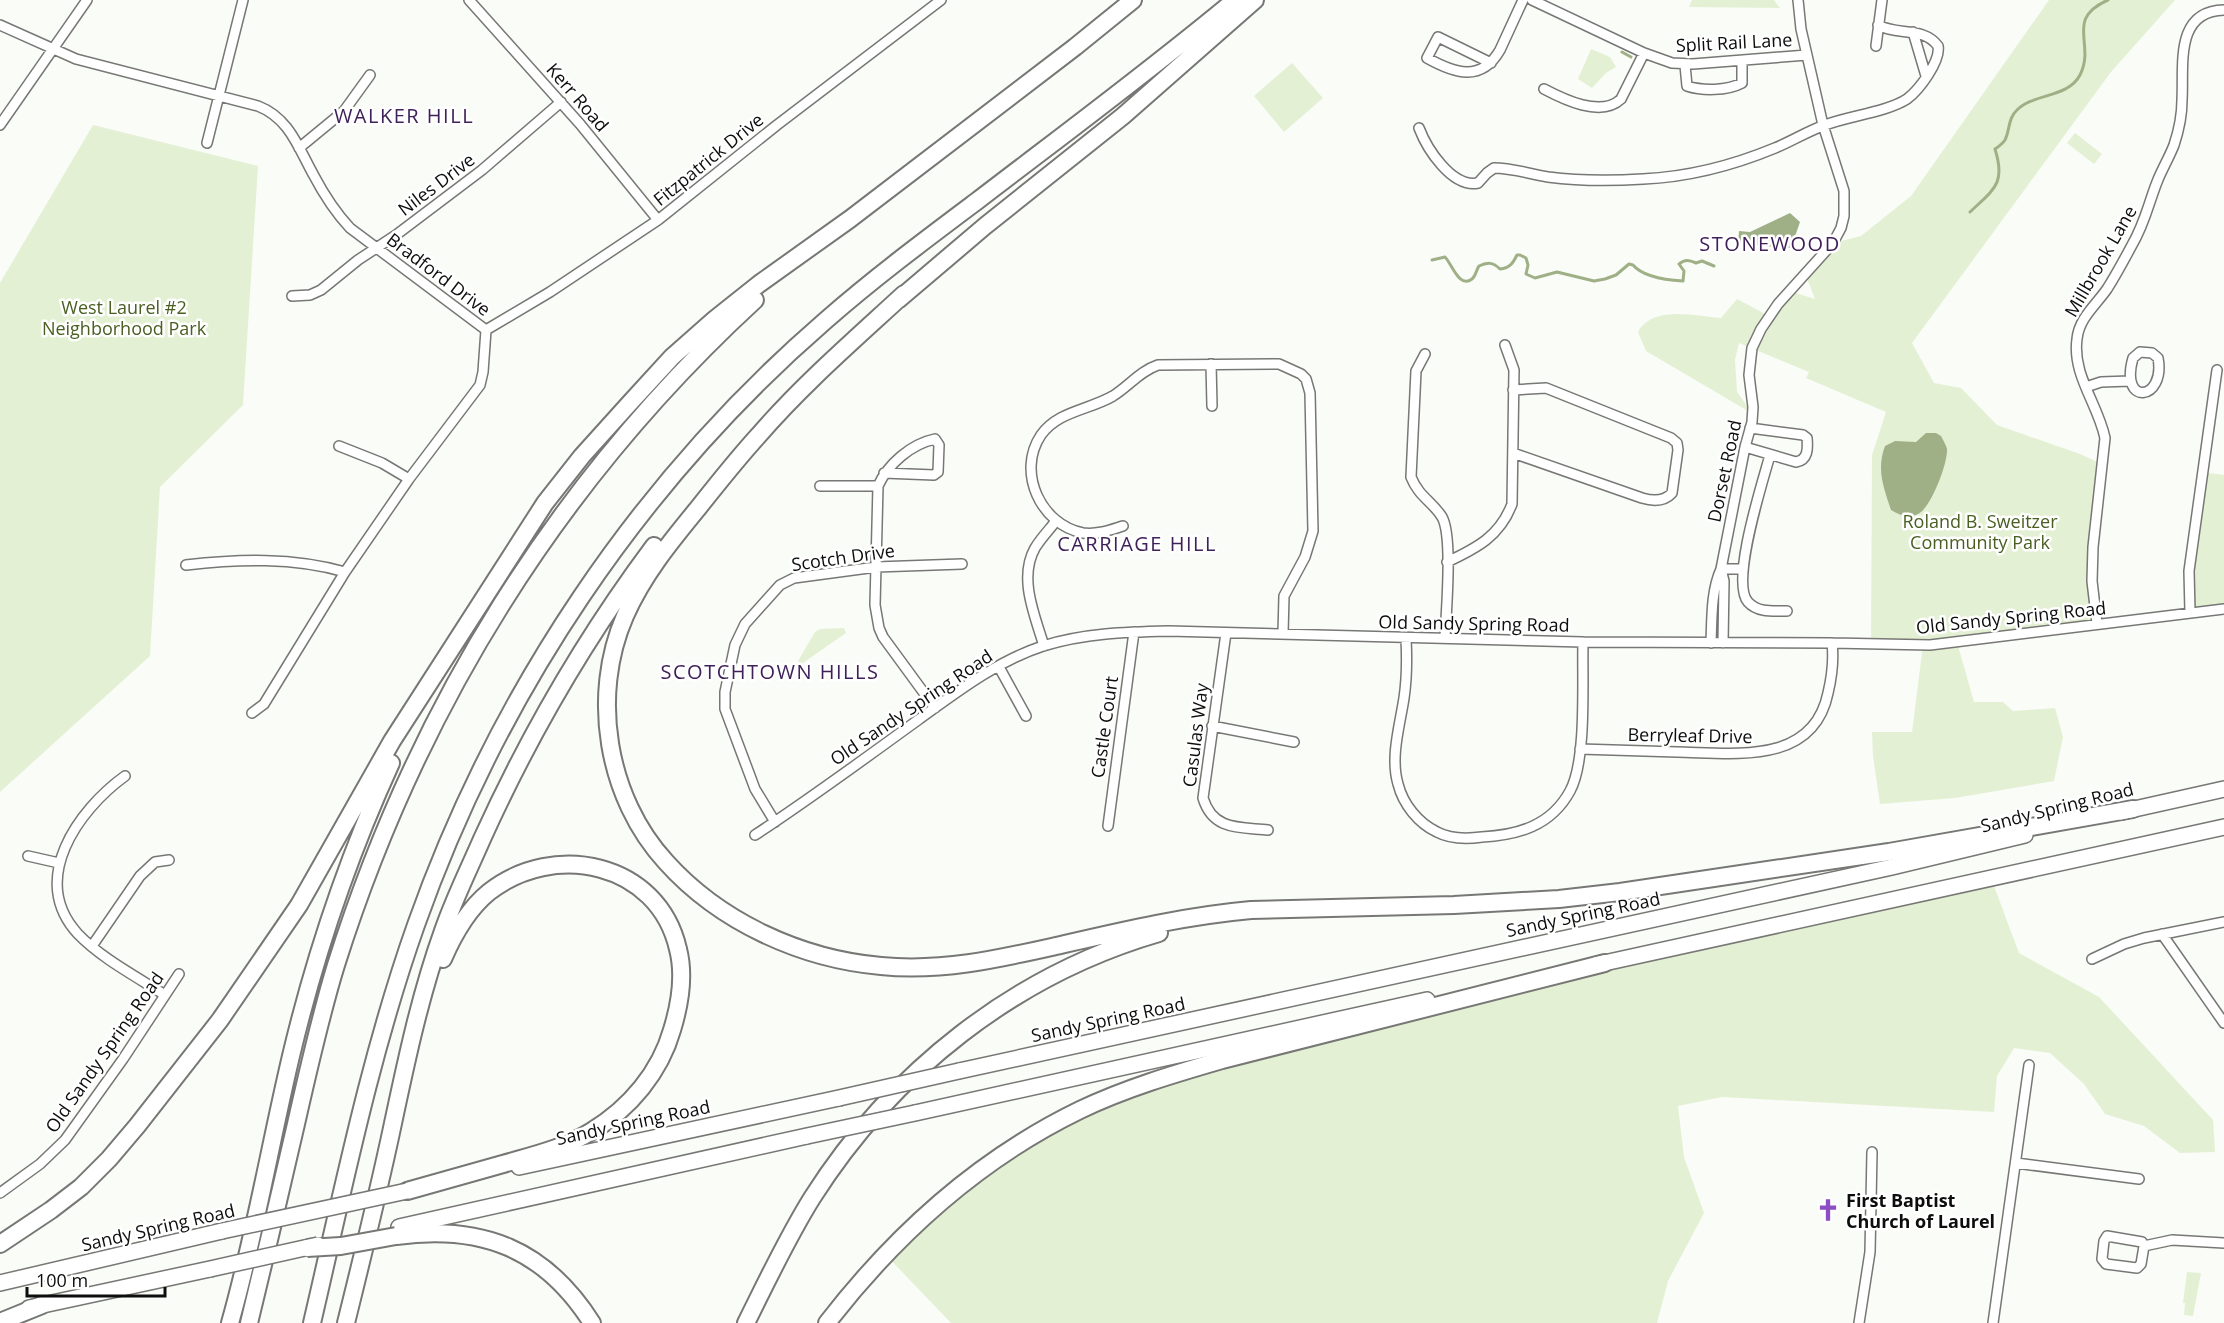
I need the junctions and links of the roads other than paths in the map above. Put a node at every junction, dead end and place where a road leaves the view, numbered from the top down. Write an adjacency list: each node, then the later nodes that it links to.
1 (87, 0): 17 (street)
2 (243, 0): 26 (street)
3 (469, 0): 27 (street, Kerr Road)
4 (941, 0): 34 (street, Fitzpatrick Drive)
5 (1133, 0): 33 (highway)
6 (1235, 0): 126 (highway)
7 (1255, 0): 36 (highway)
8 (1523, 0): 21 (street)
9 (1532, 0): 18 (street, Split Rail Lane)
10 (1798, 0): 19 (street, Dorset Road)
11 (1882, 0): 14 (street)
12 (2224, 10): 44 (street, Millbrook Lane)
13 (0, 25): 17 (street, Bradford Drive)
14 (1878, 25): 15 (street); 16 (street)
15 (1913, 32): 24 (street); 24 (street)
16 (1876, 46)
17 (52, 49): 26 (street, Bradford Drive); 28 (street)
18 (1644, 53): 22 (street, Split Rail Lane); 25 (street)
19 (1807, 55): 20 (street, Split Rail Lane); 29 (street, Dorset Road)
20 (1742, 61): 22 (street, Split Rail Lane); 22 (street)
21 (1491, 63): 21 (street)
22 (1685, 65)
23 (370, 75): 32 (street)
24 (1926, 76): 29 (street)
25 (1544, 89)
26 (218, 96): 31 (street); 32 (street, Bradford Drive)
27 (561, 102): 34 (street, Kerr Road); 35 (street, Niles Drive)
28 (0, 125)
29 (1824, 125): 30 (street); 47 (street, Dorset Road)
30 (1419, 128)
31 (207, 143)
32 (299, 148): 35 (street, Bradford Drive)
33 (850, 219): 69 (highway); 125 (highway)
34 (658, 220): 38 (street, Fitzpatrick Drive)
35 (377, 248): 37 (street, Niles Drive); 38 (street, Bradford Drive)
36 (904, 294): 98 (highway); 108 (highway)
37 (291, 296)
38 (486, 330): 53 (street, Bradford Drive)
39 (1505, 345): 45 (street)
40 (1425, 354): 58 (street)
41 (1210, 364): 46 (street); 56 (street); 72 (street)
42 (2217, 370): 67 (street)
43 (2130, 381): 43 (street); 44 (street)
44 (2086, 387): 68 (street, Millbrook Lane)
45 (1513, 390): 50 (street); 50 (street)
46 (1212, 406)
47 (1750, 428): 49 (street, Dorset Road); 51 (street)
48 (339, 446): 53 (street)
49 (1745, 447): 51 (street); 62 (street, Dorset Road)
50 (1513, 453): 58 (street)
51 (1770, 455): 63 (street)
52 (884, 473): 52 (street); 55 (street)
53 (409, 479): 64 (street, Bradford Drive)
54 (820, 486): 55 (street)
55 (878, 486): 61 (street)
56 (1056, 521): 57 (street); 79 (street)
57 (1123, 526)
58 (1447, 562): 73 (street)
59 (962, 564): 61 (street, Scotch Drive)
60 (186, 566): 64 (street)
61 (876, 567): 81 (street); 90 (street, Scotch Drive)
62 (1721, 568): 63 (street); 76 (street); 77 (street, Dorset Road)
63 (1743, 569): 66 (street)
64 (345, 572): 82 (street, Bradford Drive)
65 (2224, 609): 67 (street, Old Sandy Spring Road)
66 (1787, 611)
67 (2190, 612): 68 (street, Old Sandy Spring Road)
68 (2097, 624): 78 (street, Old Sandy Spring Road)
69 (466, 625): 117 (highway); 124 (highway)
70 (1134, 632): 71 (street, Old Sandy Spring Road); 79 (street, Old Sandy Spring Road); 91 (street, Castle Court)
71 (1226, 633): 72 (street, Old Sandy Spring Road); 84 (street, Casulas Way)
72 (1283, 633): 74 (street, Old Sandy Spring Road)
73 (1445, 638): 74 (street, Old Sandy Spring Road); 75 (street, Old Sandy Spring Road)
74 (1406, 639): 86 (street)
75 (1583, 642): 76 (street, Old Sandy Spring Road); 86 (street)
76 (1710, 643): 77 (street, Old Sandy Spring Road)
77 (1723, 643): 78 (street, Old Sandy Spring Road)
78 (1832, 643): 86 (street, Berryleaf Drive)
79 (1044, 646): 80 (street, Old Sandy Spring Road)
80 (999, 667): 81 (street, Old Sandy Spring Road); 83 (street)
81 (935, 708): 90 (street, Old Sandy Spring Road)
82 (252, 713)
83 (1026, 716)
84 (1212, 726): 85 (street); 93 (street, Casulas Way)
85 (1294, 741)
86 (1580, 749)
87 (125, 776): 97 (street)
88 (2224, 789): 89 (main road, Sandy Spring Road)
89 (2133, 809): 98 (highway); 112 (main road, Sandy Spring Road, bridge)
90 (775, 822): 94 (street, Old Sandy Spring Road)
91 (1108, 826)
92 (2224, 827): 103 (main road)
93 (1268, 830)
94 (754, 835)
95 (28, 856): 97 (street)
96 (169, 860): 101 (street)
97 (59, 863): 101 (street)
98 (1292, 909): 130 (highway)
99 (2224, 922): 100 (street)
100 (2162, 934): 102 (street); 106 (street)
101 (92, 946): 105 (street)
102 (2092, 959)
103 (1605, 963): 115 (main road, bridge); 131 (highway)
104 (179, 974): 105 (street, Old Sandy Spring Road)
105 (165, 995): 113 (street, Old Sandy Spring Road)
106 (2224, 1023)
107 (2029, 1065): 110 (street)
108 (392, 1130): 112 (highway); 114 (highway)
109 (1872, 1152): 132 (street)
110 (2016, 1163): 111 (street); 133 (street)
111 (2139, 1179)
112 (407, 1191): 120 (main road, Sandy Spring Road, bridge)
113 (0, 1193)
114 (372, 1218): 127 (highway); 128 (highway)
115 (398, 1232): 119 (highway, bridge); 129 (highway)
116 (2224, 1243): 118 (street)
117 (0, 1244)
118 (2144, 1246): 118 (street)
119 (307, 1248): 121 (main road, bridge)
120 (0, 1283)
121 (42, 1305): 122 (main road); 123 (highway)
122 (0, 1314)
123 (0, 1322)
124 (230, 1323)
125 (249, 1323)
126 (312, 1323)
127 (346, 1323)
128 (352, 1323)
129 (592, 1323)
130 (746, 1323)
131 (827, 1323)
132 (1859, 1323)
133 (1993, 1323)

